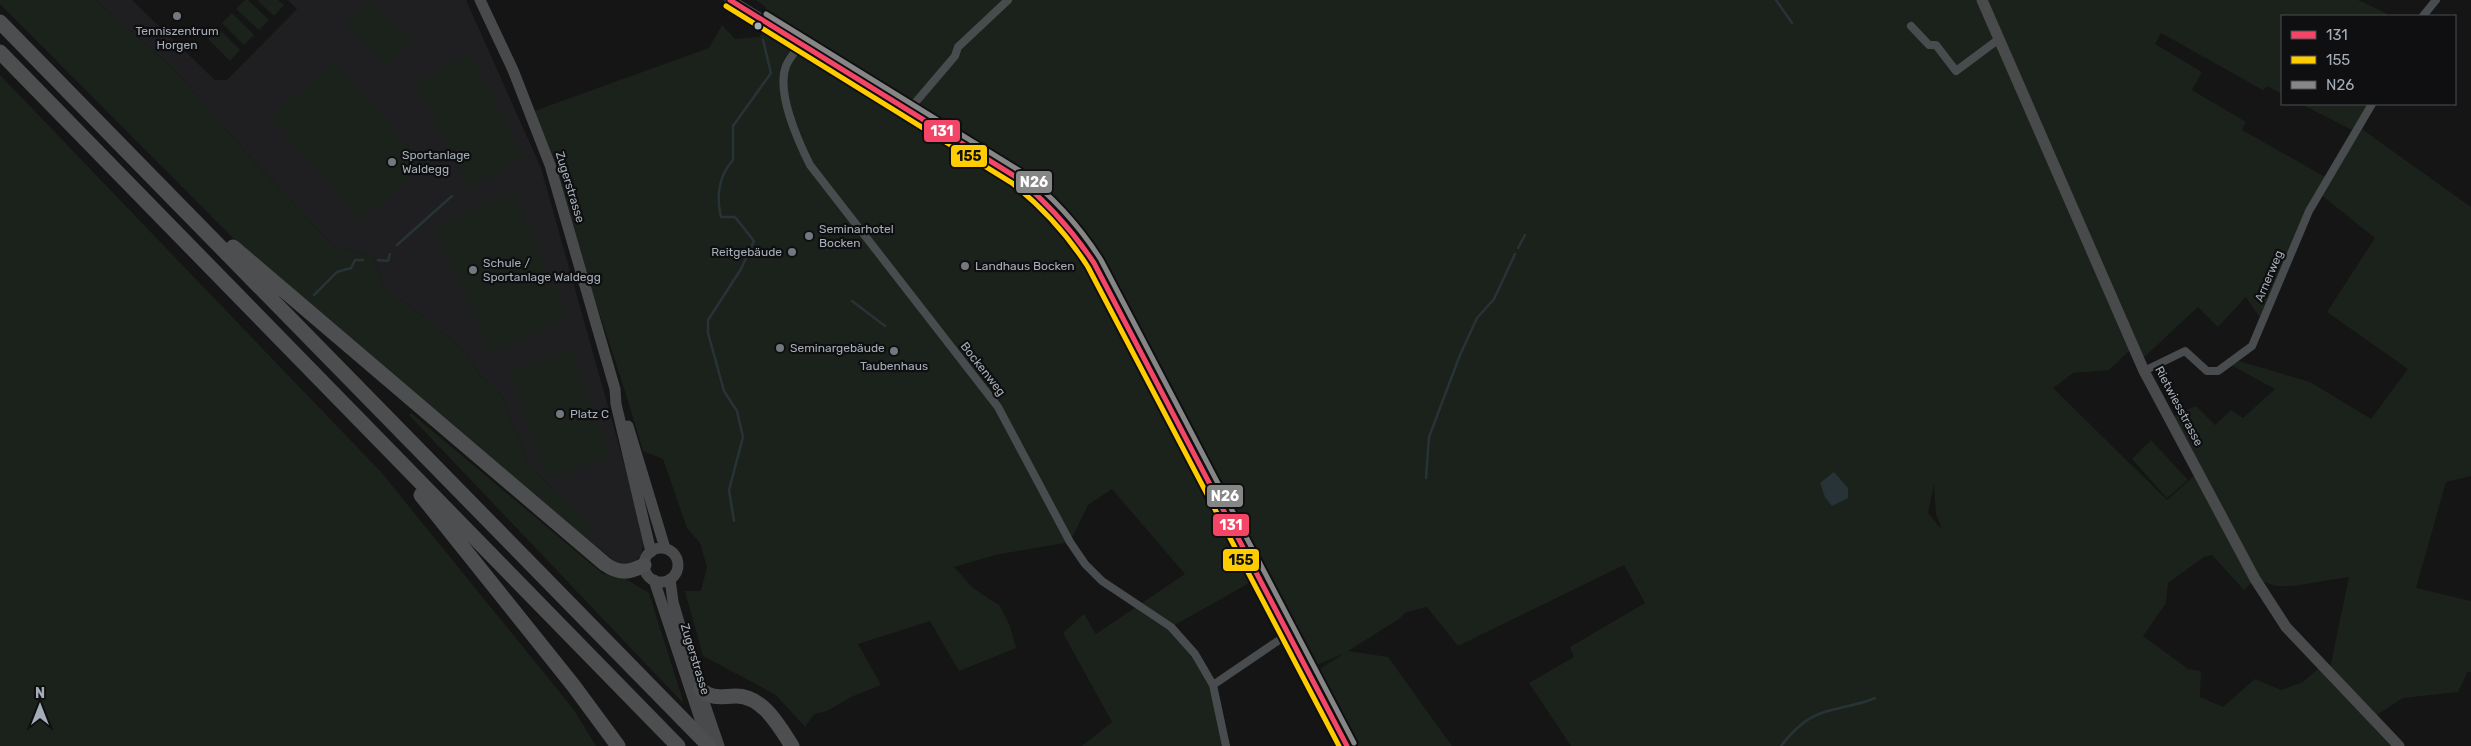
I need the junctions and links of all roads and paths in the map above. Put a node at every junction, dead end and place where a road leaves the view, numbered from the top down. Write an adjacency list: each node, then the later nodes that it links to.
1 (480, 0): 16 (main road, Zugerstrasse)
2 (730, 0): 10 (main road)
3 (1008, 0): 13 (street)
4 (1982, 0): 9 (main road, Rietwiesstrasse)
5 (2436, 0): 6 (street)
6 (2423, 15)
7 (0, 22): 14 (highway)
8 (1912, 26): 9 (street)
9 (1999, 39): 15 (main road, Rietwiesstrasse)
10 (801, 44): 13 (main road); 24 (street, Bockenweg)
11 (0, 52): 17 (highway)
12 (2371, 105): 15 (street, Arnerweg)
13 (909, 110): 23 (main road)
14 (149, 174): 20 (highway); 28 (highway)
15 (2144, 371): 33 (main road, Rietwiesstrasse)
16 (614, 389): 18 (main road, Zugerstrasse); 19 (main road, Zugerstrasse)
17 (368, 429): 26 (highway); 27 (highway)
18 (665, 548): 19 (main road); 21 (main road, Zugerstrasse)
19 (651, 552): 20 (main road)
20 (644, 566): 22 (main road, Zugerstrasse)
21 (670, 579): 22 (main road); 25 (main road, Zugerstrasse)
22 (654, 580): 28 (main road, Zugerstrasse)
23 (1288, 634): 24 (street); 32 (main road)
24 (1213, 685): 31 (street, Bockenweg)
25 (700, 689): 29 (main road, Zugerstrasse); 30 (highway)
26 (618, 746)
27 (678, 746)
28 (709, 746)
29 (719, 746)
30 (792, 746)
31 (1226, 746)
32 (1347, 746)
33 (2399, 746)

